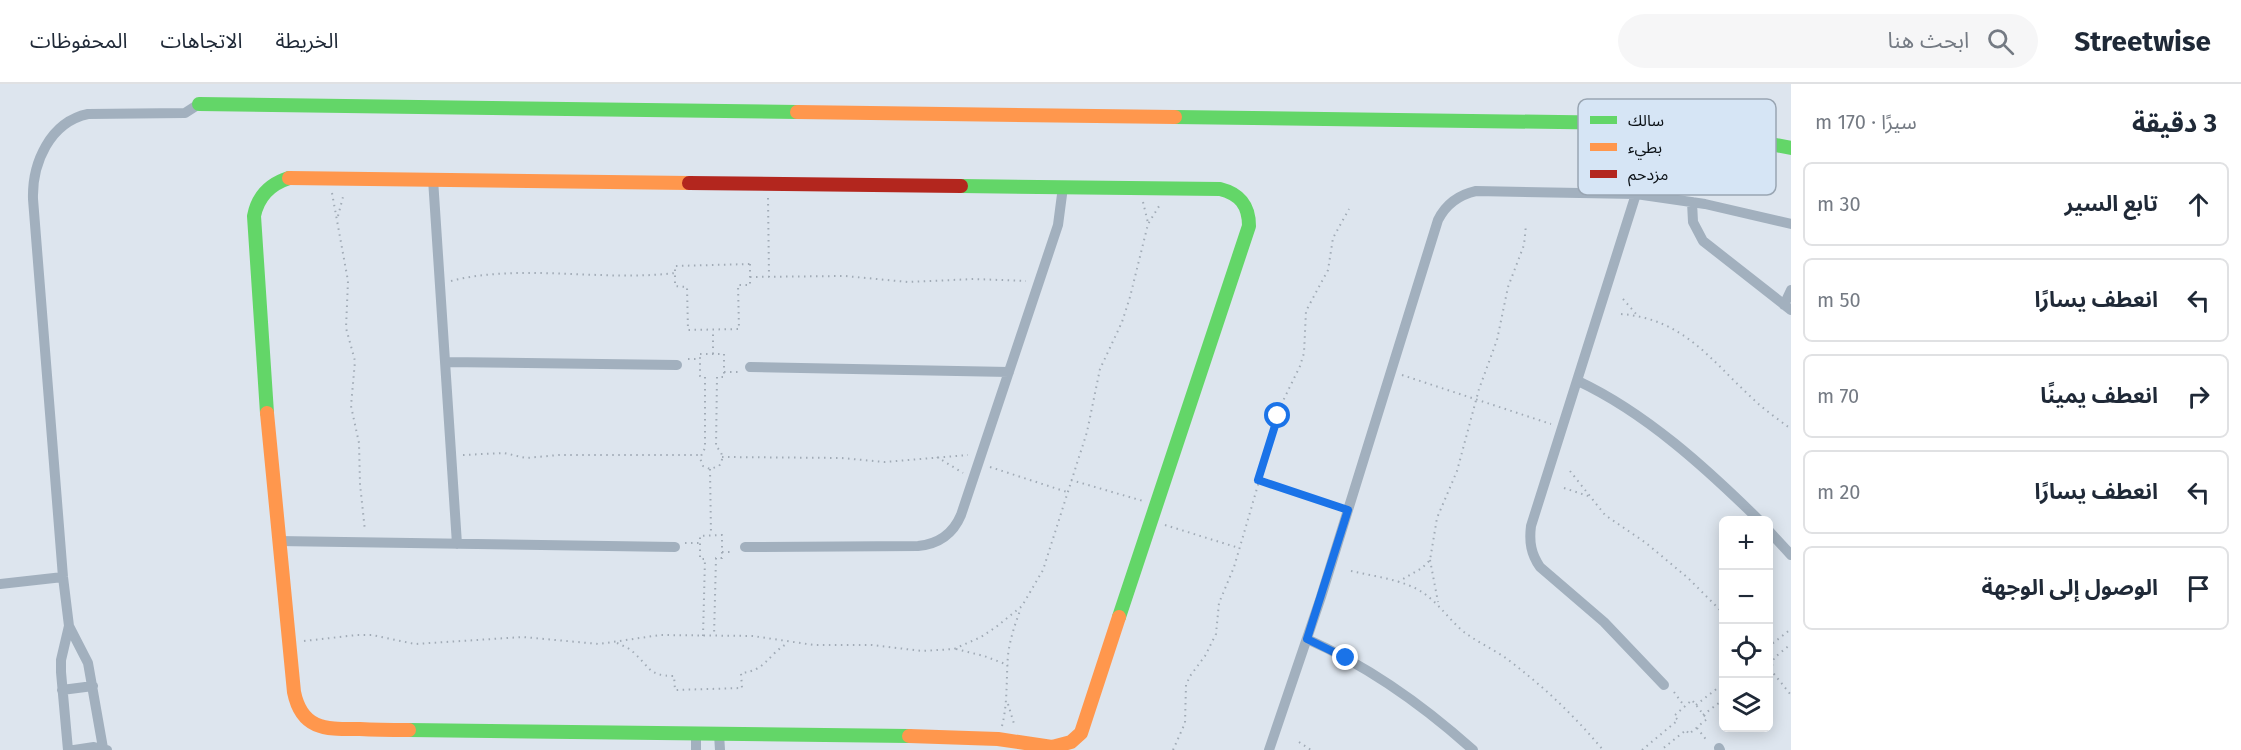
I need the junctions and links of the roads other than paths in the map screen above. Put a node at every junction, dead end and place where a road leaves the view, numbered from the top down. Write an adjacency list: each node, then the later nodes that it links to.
1 (200, 104): 2 (street); 26 (street)
2 (1578, 122)
3 (1776, 145): 4 (street)
4 (1791, 148)
5 (432, 179): 6 (street); 14 (street); 21 (street)
6 (1063, 187): 17 (street); 34 (street)
7 (1578, 193): 29 (street)
8 (1636, 195): 18 (street)
9 (1643, 195): 10 (street)
10 (1692, 202): 11 (street); 13 (street)
11 (1791, 224)
12 (1791, 290): 13 (street)
13 (1788, 307)
14 (445, 362): 15 (street); 22 (street)
15 (677, 365)
16 (750, 367): 17 (street)
17 (1009, 372): 24 (street)
18 (1578, 381): 19 (street); 30 (street)
19 (1755, 516)
20 (1773, 535): 25 (street)
21 (278, 541): 22 (street); 33 (street)
22 (457, 544): 23 (street)
23 (675, 547)
24 (746, 547)
25 (1791, 555)
26 (63, 577): 27 (street); 28 (street)
27 (0, 584)
28 (69, 626): 31 (street); 32 (street)
29 (1307, 639): 40 (street); 41 (street)
30 (1664, 685)
31 (93, 686): 32 (street); 35 (street)
32 (63, 690): 36 (street)
33 (696, 734): 34 (street); 38 (street)
34 (719, 734): 39 (street)
35 (105, 749): 37 (street)
36 (68, 750)
37 (74, 750)
38 (696, 750)
39 (720, 750)
40 (1269, 750)
41 (1473, 750)

